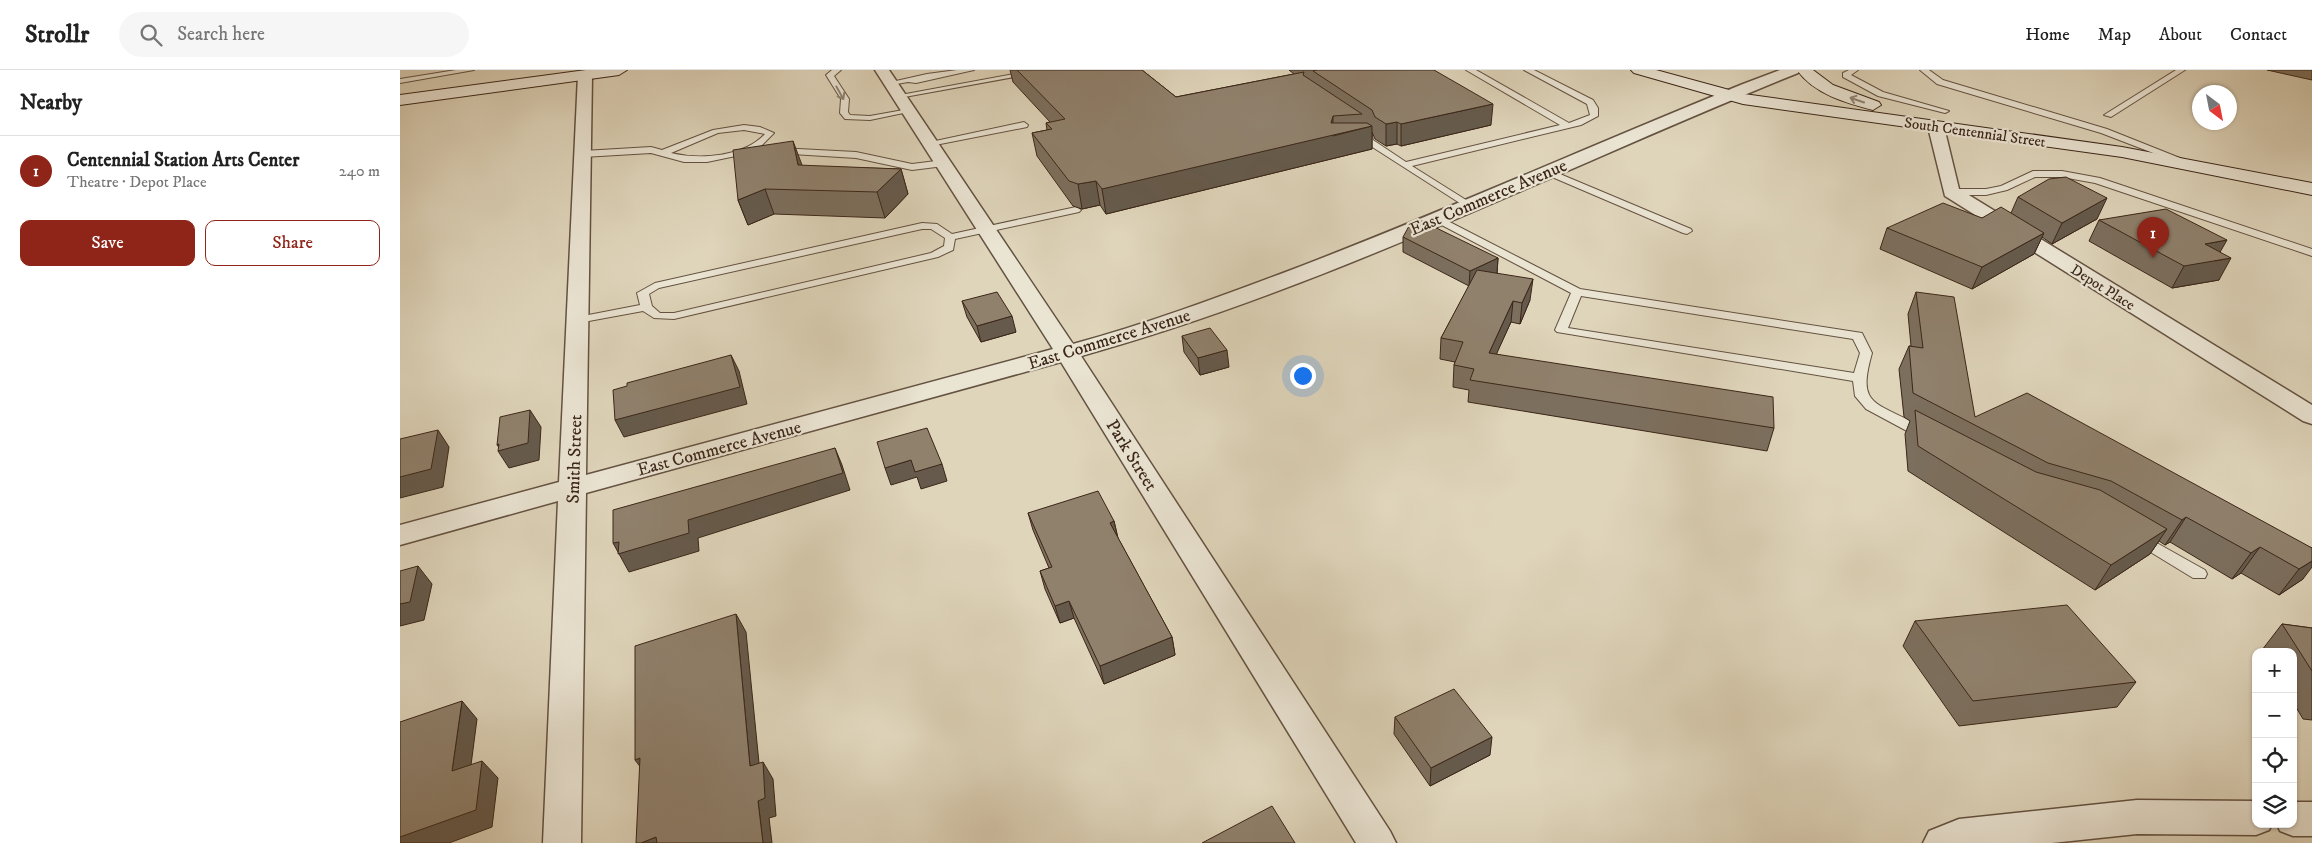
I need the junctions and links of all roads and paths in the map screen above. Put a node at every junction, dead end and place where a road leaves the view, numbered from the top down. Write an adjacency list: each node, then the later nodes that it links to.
1 (470, 70): 15 (lane)
2 (619, 70): 14 (street)
3 (837, 70): 16 (lane, one-way to 16)
4 (970, 70): 16 (lane)
5 (1049, 70): 16 (lane)
6 (1470, 70): 23 (lane)
7 (1528, 70): 23 (lane)
8 (1793, 70): 17 (street, East Commerce Avenue)
9 (1805, 70): 20 (street, one-way to 9)
10 (1854, 70): 20 (lane)
11 (1924, 70): 30 (lane)
12 (2182, 70): 19 (lane)
13 (1645, 71): 17 (street, South Centennial Street)
14 (585, 75): 18 (street); 27 (street, Smith Street)
15 (400, 81)
16 (896, 90): 24 (street, Park Street)
17 (1728, 95): 20 (street, South Centennial Street); 31 (street, East Commerce Avenue)
18 (400, 100)
19 (2108, 115)
20 (1940, 119): 30 (street, South Centennial Street); 33 (street)
21 (1024, 125): 24 (lane)
22 (1354, 125): 29 (lane)
23 (1567, 125): 29 (lane)
24 (930, 143): 28 (street, Park Street)
25 (750, 150): 26 (lane); 26 (lane); 28 (lane)
26 (664, 153): 27 (lane)
27 (583, 154): 43 (street, Smith Street)
28 (944, 163): 37 (street, Park Street)
29 (1404, 165): 34 (lane)
30 (2193, 165): 32 (street, South Centennial Street)
31 (1548, 172): 34 (street, East Commerce Avenue); 38 (lane)
32 (2312, 189)
33 (1951, 192): 40 (lane); 46 (street, Depot Place)
34 (1469, 205): 36 (street, East Commerce Avenue)
35 (1076, 210): 37 (lane)
36 (1438, 219): 41 (lane); 44 (street, East Commerce Avenue)
37 (986, 228): 39 (lane); 44 (street, Park Street)
38 (1687, 231)
39 (950, 237): 42 (lane); 42 (lane)
40 (2312, 253)
41 (1577, 292): 45 (lane); 45 (lane)
42 (646, 307): 43 (lane)
43 (578, 320): 48 (street, Smith Street)
44 (1067, 353): 48 (street, East Commerce Avenue); 56 (street, Park Street)
45 (1859, 378): 47 (lane)
46 (2312, 416)
47 (1938, 443)
48 (573, 488): 50 (street, East Commerce Avenue); 55 (street, Smith Street)
49 (2124, 528): 51 (lane)
50 (400, 535)
51 (2199, 574)
52 (2252, 818): 57 (street)
53 (2297, 819): 54 (street)
54 (2312, 819)
55 (562, 843)
56 (1377, 843)
57 (1942, 843)

